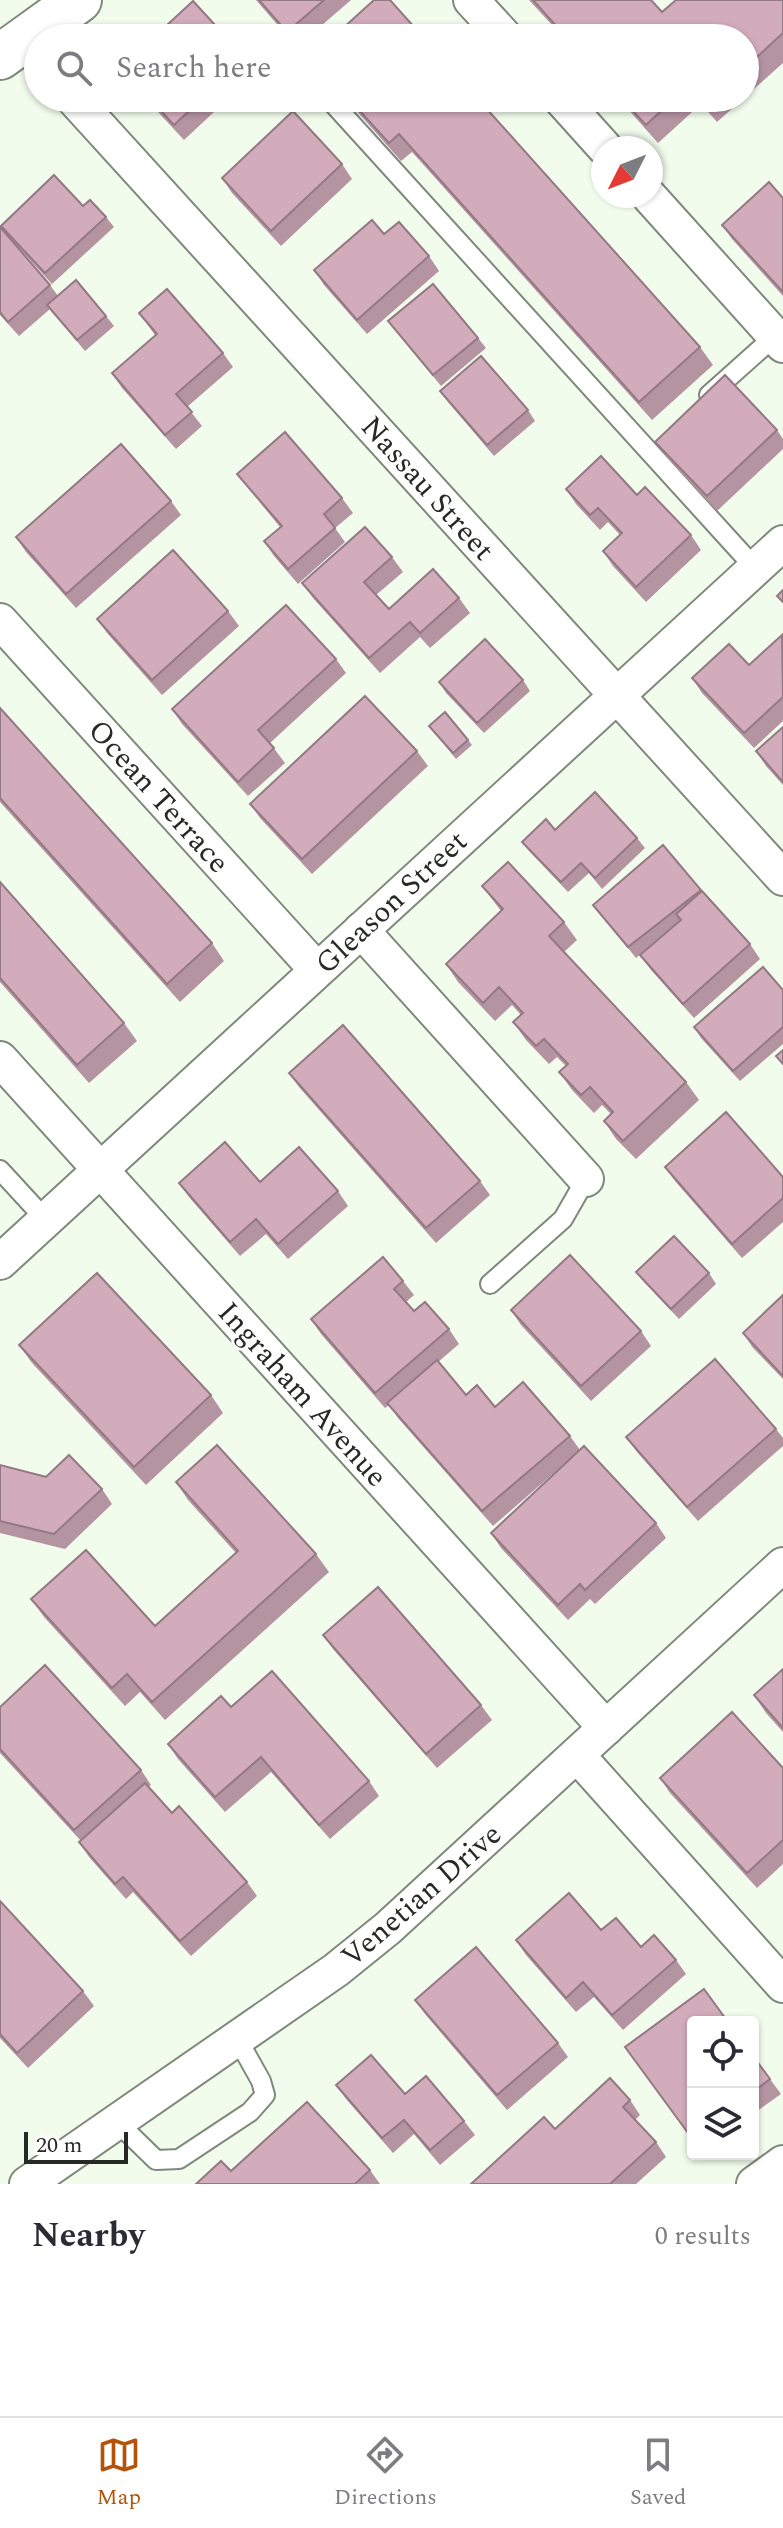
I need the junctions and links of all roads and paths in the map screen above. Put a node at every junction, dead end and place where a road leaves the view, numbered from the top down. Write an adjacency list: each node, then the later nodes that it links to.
1 (79, 0): 3 (main road)
2 (471, 0): 4 (street)
3 (52, 24)
4 (493, 24)
5 (86, 112): 15 (street, Nassau Street)
6 (341, 112): 13 (lane)
7 (573, 112): 8 (street)
8 (594, 136)
9 (660, 208): 10 (street)
10 (779, 340): 11 (lane)
11 (694, 409)
12 (783, 543): 13 (street, Gleason Street)
13 (755, 568): 15 (street, Gleason Street)
14 (0, 621): 18 (street, Ocean Terrace)
15 (618, 695): 16 (street, Nassau Street); 17 (street, Gleason Street)
16 (783, 878)
17 (361, 930): 18 (street, Gleason Street); 22 (street)
18 (317, 970): 21 (street, Gleason Street)
19 (0, 1059): 21 (street, Ingraham Avenue)
20 (0, 1170): 23 (lane)
21 (100, 1170): 23 (street, Gleason Street); 27 (street, Ingraham Avenue)
22 (586, 1179): 25 (lane)
23 (46, 1220): 24 (street, Gleason Street)
24 (0, 1262)
25 (490, 1284)
26 (783, 1565): 27 (street, Venetian Drive)
27 (606, 1728): 28 (street, Venetian Drive)
28 (577, 1755): 29 (street); 30 (street, Venetian Drive)
29 (783, 1985)
30 (237, 2038): 31 (street, Venetian Drive); 31 (lane)
31 (117, 2122): 33 (street, Venetian Drive)
32 (783, 2163): 34 (street)
33 (27, 2184)
34 (754, 2184)

